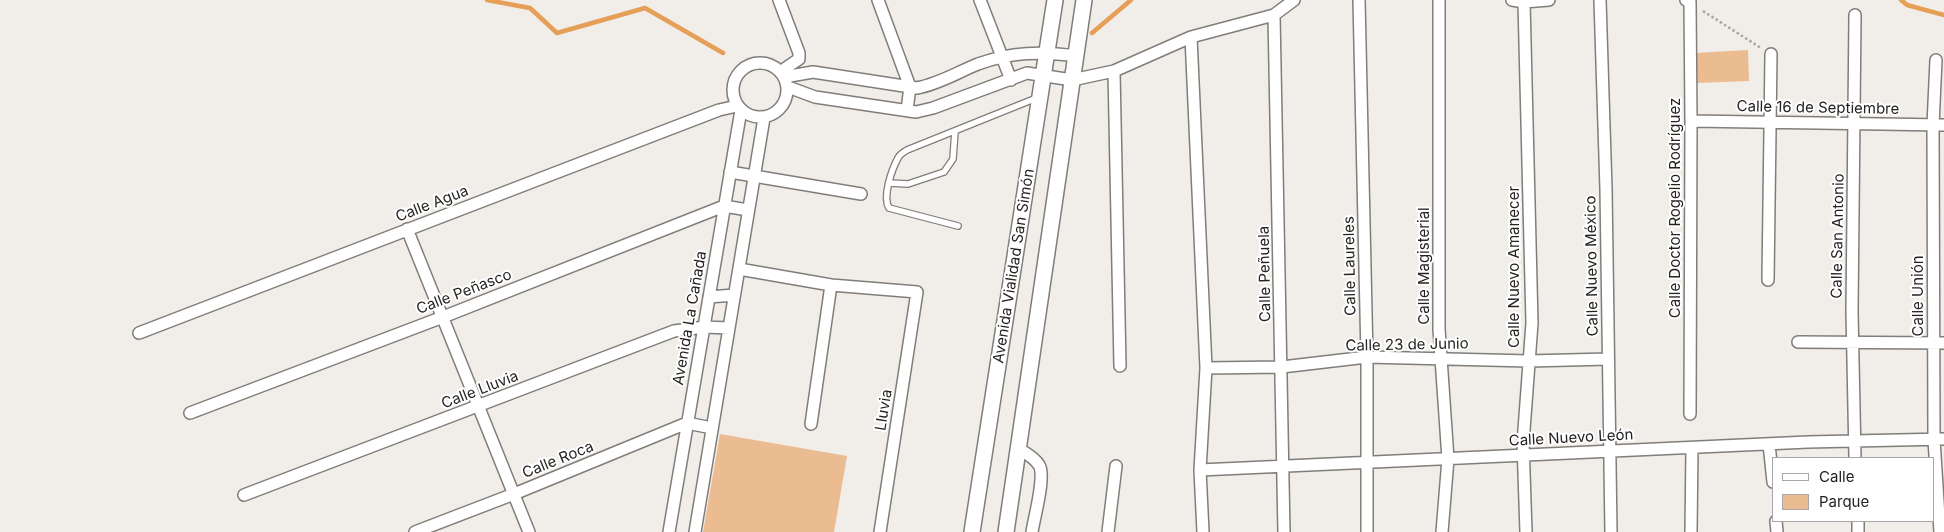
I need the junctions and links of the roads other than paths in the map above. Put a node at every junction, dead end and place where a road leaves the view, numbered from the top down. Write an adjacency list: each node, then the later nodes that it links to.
1 (780, 0): 24 (street)
2 (878, 0): 27 (street)
3 (980, 0): 20 (street)
4 (1055, 0): 17 (main road, Avenida Vialidad San Simón)
5 (1084, 0): 19 (main road, Avenida Vialidad San Simón)
6 (1294, 0): 15 (street)
7 (1359, 0): 57 (street, Calle Laureles)
8 (1439, 0): 58 (street, Calle Magisterial)
9 (1512, 0): 13 (street)
10 (1549, 0): 13 (street)
11 (1600, 0): 59 (street, Calle Nuevo México)
12 (1688, 1): 32 (street, Calle Doctor Rogelio Rodríguez)
13 (1524, 2): 60 (street, Calle Nuevo Amanecer)
14 (1855, 15): 34 (street, Calle San Antonio)
15 (1274, 16): 16 (street); 62 (street, Calle Peñuela)
16 (1191, 37): 22 (street); 63 (street)
17 (1048, 52): 19 (street); 20 (street); 23 (main road, Avenida Vialidad San Simón)
18 (1771, 54): 33 (street)
19 (1076, 56): 26 (main road, Avenida Vialidad San Simón)
20 (1003, 57): 25 (street); 27 (street)
21 (1936, 60): 35 (street, Calle Unión)
22 (1114, 71): 26 (street); 61 (street)
23 (1044, 76): 25 (street); 26 (street); 28 (main road, Avenida Vialidad San Simón)
24 (784, 78): 27 (street); 29 (street); 30 (street); 31 (street)
25 (1011, 80): 30 (street)
26 (1072, 80): 73 (main road, Avenida Vialidad San Simón)
27 (910, 87): 30 (street)
28 (1041, 96): 36 (lane); 91 (main road, Avenida Vialidad San Simón)
29 (739, 108): 31 (street); 37 (street, Avenida La Cañada); 44 (street, Calle Agua)
30 (907, 110)
31 (764, 118): 38 (street)
32 (1691, 121): 33 (street, Calle 16 de Septiembre); 66 (street, Calle Doctor Rogelio Rodríguez)
33 (1770, 122): 34 (street, Calle 16 de Septiembre); 46 (street)
34 (1854, 124): 35 (street, Calle 16 de Septiembre); 55 (street, Calle San Antonio)
35 (1939, 125): 56 (street, Calle Unión)
36 (955, 131): 39 (lane); 39 (lane)
37 (730, 172): 38 (street); 41 (street, Avenida La Cañada)
38 (754, 177): 40 (street); 42 (street)
39 (889, 183): 43 (lane)
40 (861, 194)
41 (724, 206): 42 (street); 49 (street, Avenida La Cañada); 50 (street, Calle Peñasco)
42 (748, 210): 45 (street)
43 (958, 226)
44 (407, 230): 50 (street); 53 (street, Calle Agua)
45 (738, 270): 47 (street); 48 (street)
46 (1768, 280)
47 (831, 285): 68 (street); 90 (street, Lluvia)
48 (734, 295): 49 (street); 52 (street)
49 (709, 296): 51 (street, Avenida La Cañada)
50 (443, 317): 64 (street); 65 (street, Calle Peñasco)
51 (704, 327): 52 (street, Calle Lluvia); 64 (street, Calle Lluvia); 67 (street, Avenida La Cañada)
52 (729, 328): 69 (street)
53 (139, 333)
54 (1798, 342): 55 (street)
55 (1852, 343): 56 (street); 71 (street, Calle San Antonio)
56 (1939, 343): 70 (street, Calle Unión)
57 (1367, 357): 58 (street, Calle 23 de Junio); 62 (street, Calle 23 de Junio); 79 (street, Calle Laureles)
58 (1441, 358): 60 (street, Calle 23 de Junio); 78 (street, Calle Magisterial)
59 (1608, 359): 60 (street, Calle 23 de Junio); 75 (street, Calle Nuevo México)
60 (1529, 361): 76 (street, Calle Nuevo Amanecer)
61 (1120, 366)
62 (1282, 367): 63 (street, Calle 23 de Junio); 80 (street, Calle Peñuela)
63 (1206, 368): 82 (street)
64 (479, 406): 84 (street); 85 (street, Calle Lluvia)
65 (190, 413)
66 (1690, 414)
67 (687, 423): 69 (street); 84 (street, Calle Roca); 88 (street, Avenida La Cañada)
68 (811, 424)
69 (712, 428): 89 (street)
70 (1939, 440): 71 (street, Calle Nuevo León); 102 (street, Calle Unión)
71 (1855, 441): 72 (street, Calle Nuevo León); 77 (street, Calle San Antonio)
72 (1769, 444): 74 (street, Calle Nuevo León); 83 (street)
73 (1018, 448): 92 (main road, Avenida Vialidad San Simón); 93 (street)
74 (1692, 448): 75 (street, Calle Nuevo León); 101 (street)
75 (1609, 452): 76 (street, Calle Nuevo León); 100 (street, Calle Nuevo México)
76 (1524, 456): 78 (street, Calle Nuevo León); 99 (street, Calle Nuevo Amanecer)
77 (1855, 457)
78 (1448, 459): 79 (street, Calle Nuevo León); 98 (street, Calle Magisterial)
79 (1367, 462): 80 (street, Calle Nuevo León); 97 (street, Calle Laureles)
80 (1283, 465): 82 (street, Calle Nuevo León); 96 (street, Calle Peñuela)
81 (1116, 466): 94 (street)
82 (1200, 470): 95 (street)
83 (1772, 472)
84 (514, 494): 86 (street, Calle Roca); 87 (street)
85 (244, 495)
86 (415, 532)
87 (529, 532)
88 (669, 532)
89 (695, 532)
90 (880, 532)
91 (972, 532)
92 (1006, 532)
93 (1032, 532)
94 (1108, 532)
95 (1203, 532)
96 (1284, 532)
97 (1367, 532)
98 (1442, 532)
99 (1526, 532)
100 (1611, 532)
101 (1692, 532)
102 (1940, 532)

